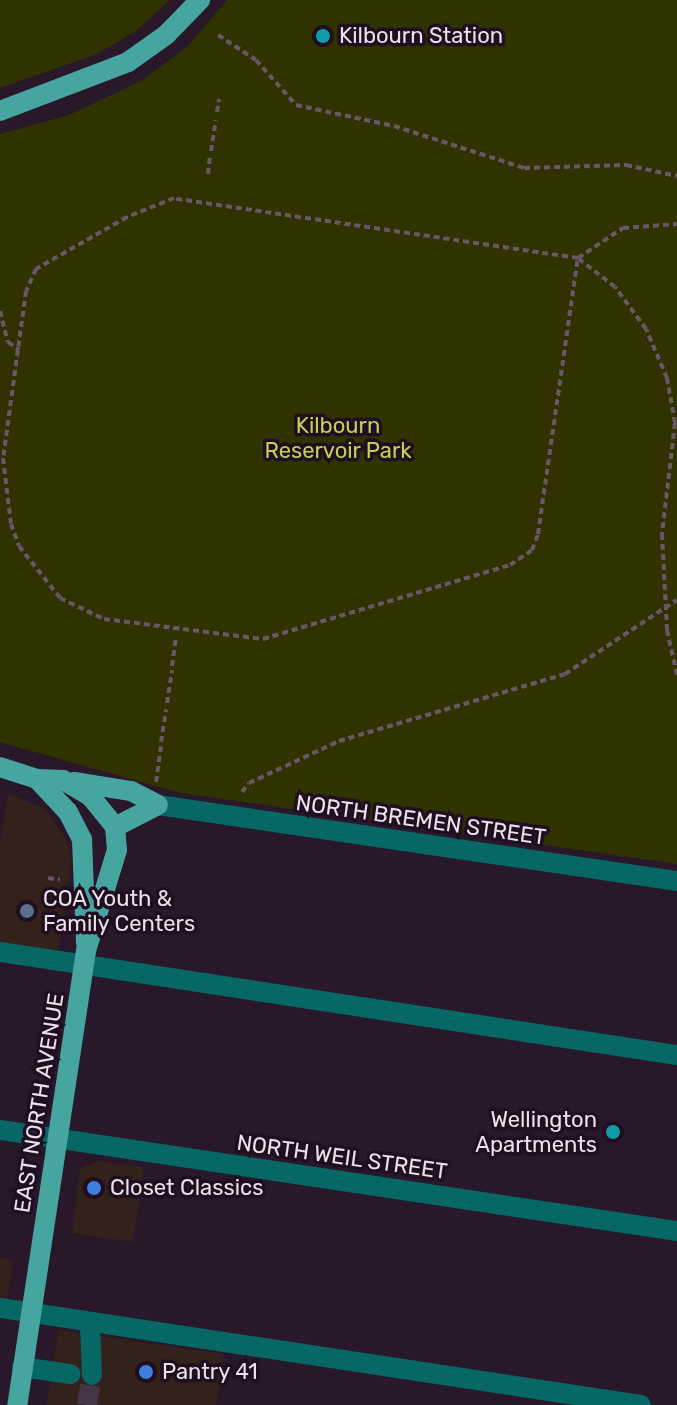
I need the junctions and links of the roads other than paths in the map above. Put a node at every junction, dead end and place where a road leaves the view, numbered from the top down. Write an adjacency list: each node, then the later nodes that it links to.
1 (200, 0): 2 (main road)
2 (0, 111)
3 (0, 767): 4 (main road, EAST NORTH AVENUE)
4 (37, 779): 5 (main road, EAST NORTH AVENUE); 10 (main road, EAST NORTH AVENUE)
5 (63, 780): 6 (main road, EAST NORTH AVENUE); 7 (main road)
6 (158, 805): 7 (main road); 8 (street, NORTH BREMEN STREET)
7 (115, 827): 10 (main road, EAST NORTH AVENUE)
8 (677, 881)
9 (0, 952): 10 (street)
10 (85, 959): 11 (street); 13 (main road, EAST NORTH AVENUE)
11 (677, 1055)
12 (0, 1130): 13 (street, NORTH WEIL STREET)
13 (58, 1140): 14 (street, NORTH WEIL STREET); 16 (main road, EAST NORTH AVENUE)
14 (677, 1231)
15 (0, 1308): 16 (street)
16 (31, 1313): 17 (street); 18 (main road, EAST NORTH AVENUE)
17 (90, 1324): 20 (street); 22 (street)
18 (22, 1367): 19 (street); 21 (main road, EAST NORTH AVENUE)
19 (70, 1374)
20 (92, 1375)
21 (17, 1405)
22 (641, 1405)

